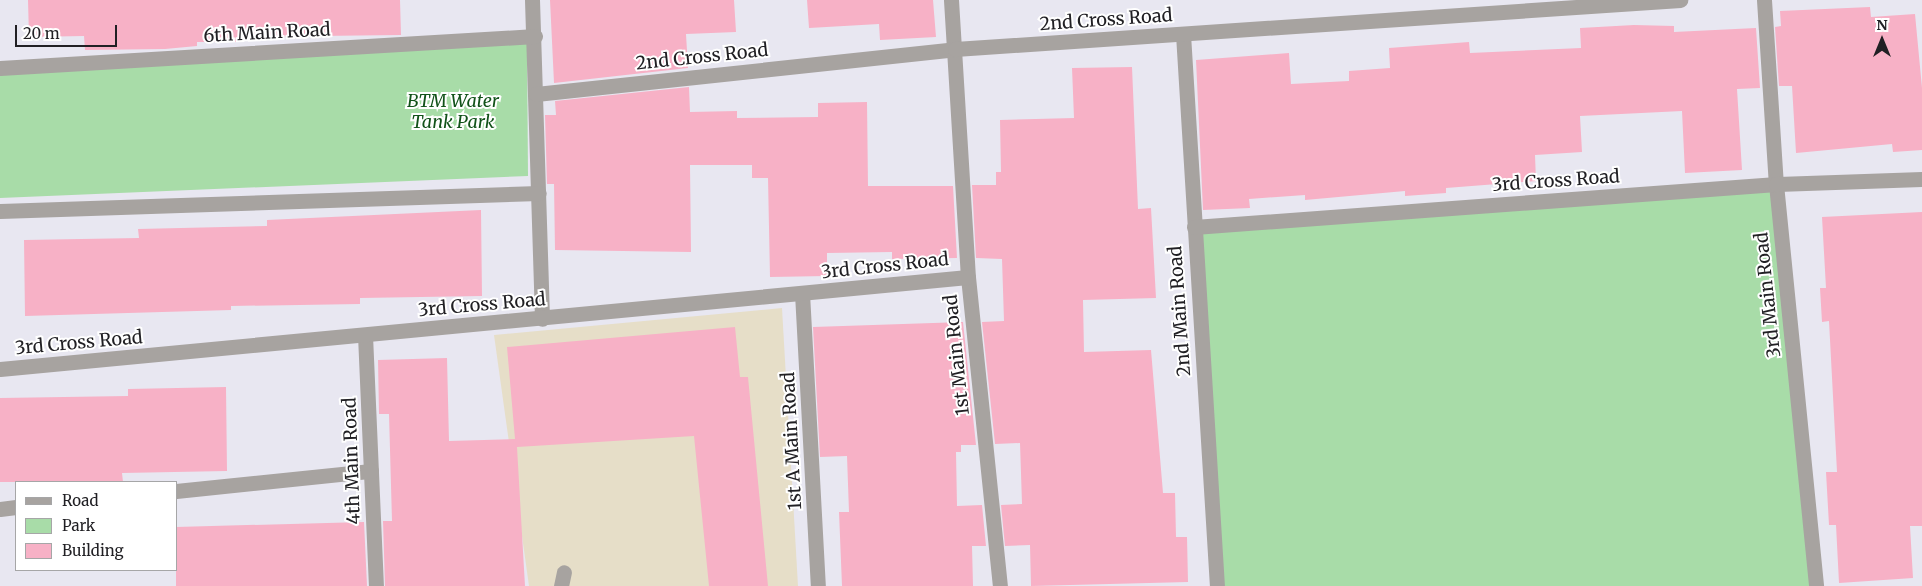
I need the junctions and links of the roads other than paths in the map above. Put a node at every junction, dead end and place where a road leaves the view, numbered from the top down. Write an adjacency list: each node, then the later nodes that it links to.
1 (532, 0): 6 (street)
2 (951, 0): 7 (street, 1st Main Road)
3 (1680, 0): 5 (street, 2nd Cross Road)
4 (1764, 0): 11 (street, 3rd Main Road)
5 (1183, 34): 7 (street, 2nd Cross Road); 14 (street, 2nd Main Road)
6 (536, 36): 8 (street, 6th Main Road); 9 (street)
7 (955, 49): 9 (street, 2nd Cross Road); 15 (street, 1st Main Road)
8 (0, 68)
9 (536, 94): 12 (street)
10 (1922, 179): 11 (street, 3rd Cross Road)
11 (1776, 184): 14 (street, 3rd Cross Road); 28 (street, 3rd Main Road)
12 (539, 193): 13 (street); 17 (street)
13 (0, 211)
14 (1194, 227): 27 (street, 2nd Main Road)
15 (968, 277): 16 (street, 3rd Cross Road); 26 (street, 1st Main Road)
16 (802, 293): 17 (street, 3rd Cross Road); 25 (street, 1st A Main Road)
17 (542, 319): 18 (street, 3rd Cross Road)
18 (365, 335): 19 (street, 3rd Cross Road); 20 (street, 4th Main Road)
19 (0, 369)
20 (371, 471): 21 (street); 24 (street, 4th Main Road)
21 (178, 491)
22 (15, 507): 23 (street)
23 (0, 509)
24 (376, 586)
25 (818, 586)
26 (1000, 586)
27 (1217, 586)
28 (1816, 586)

